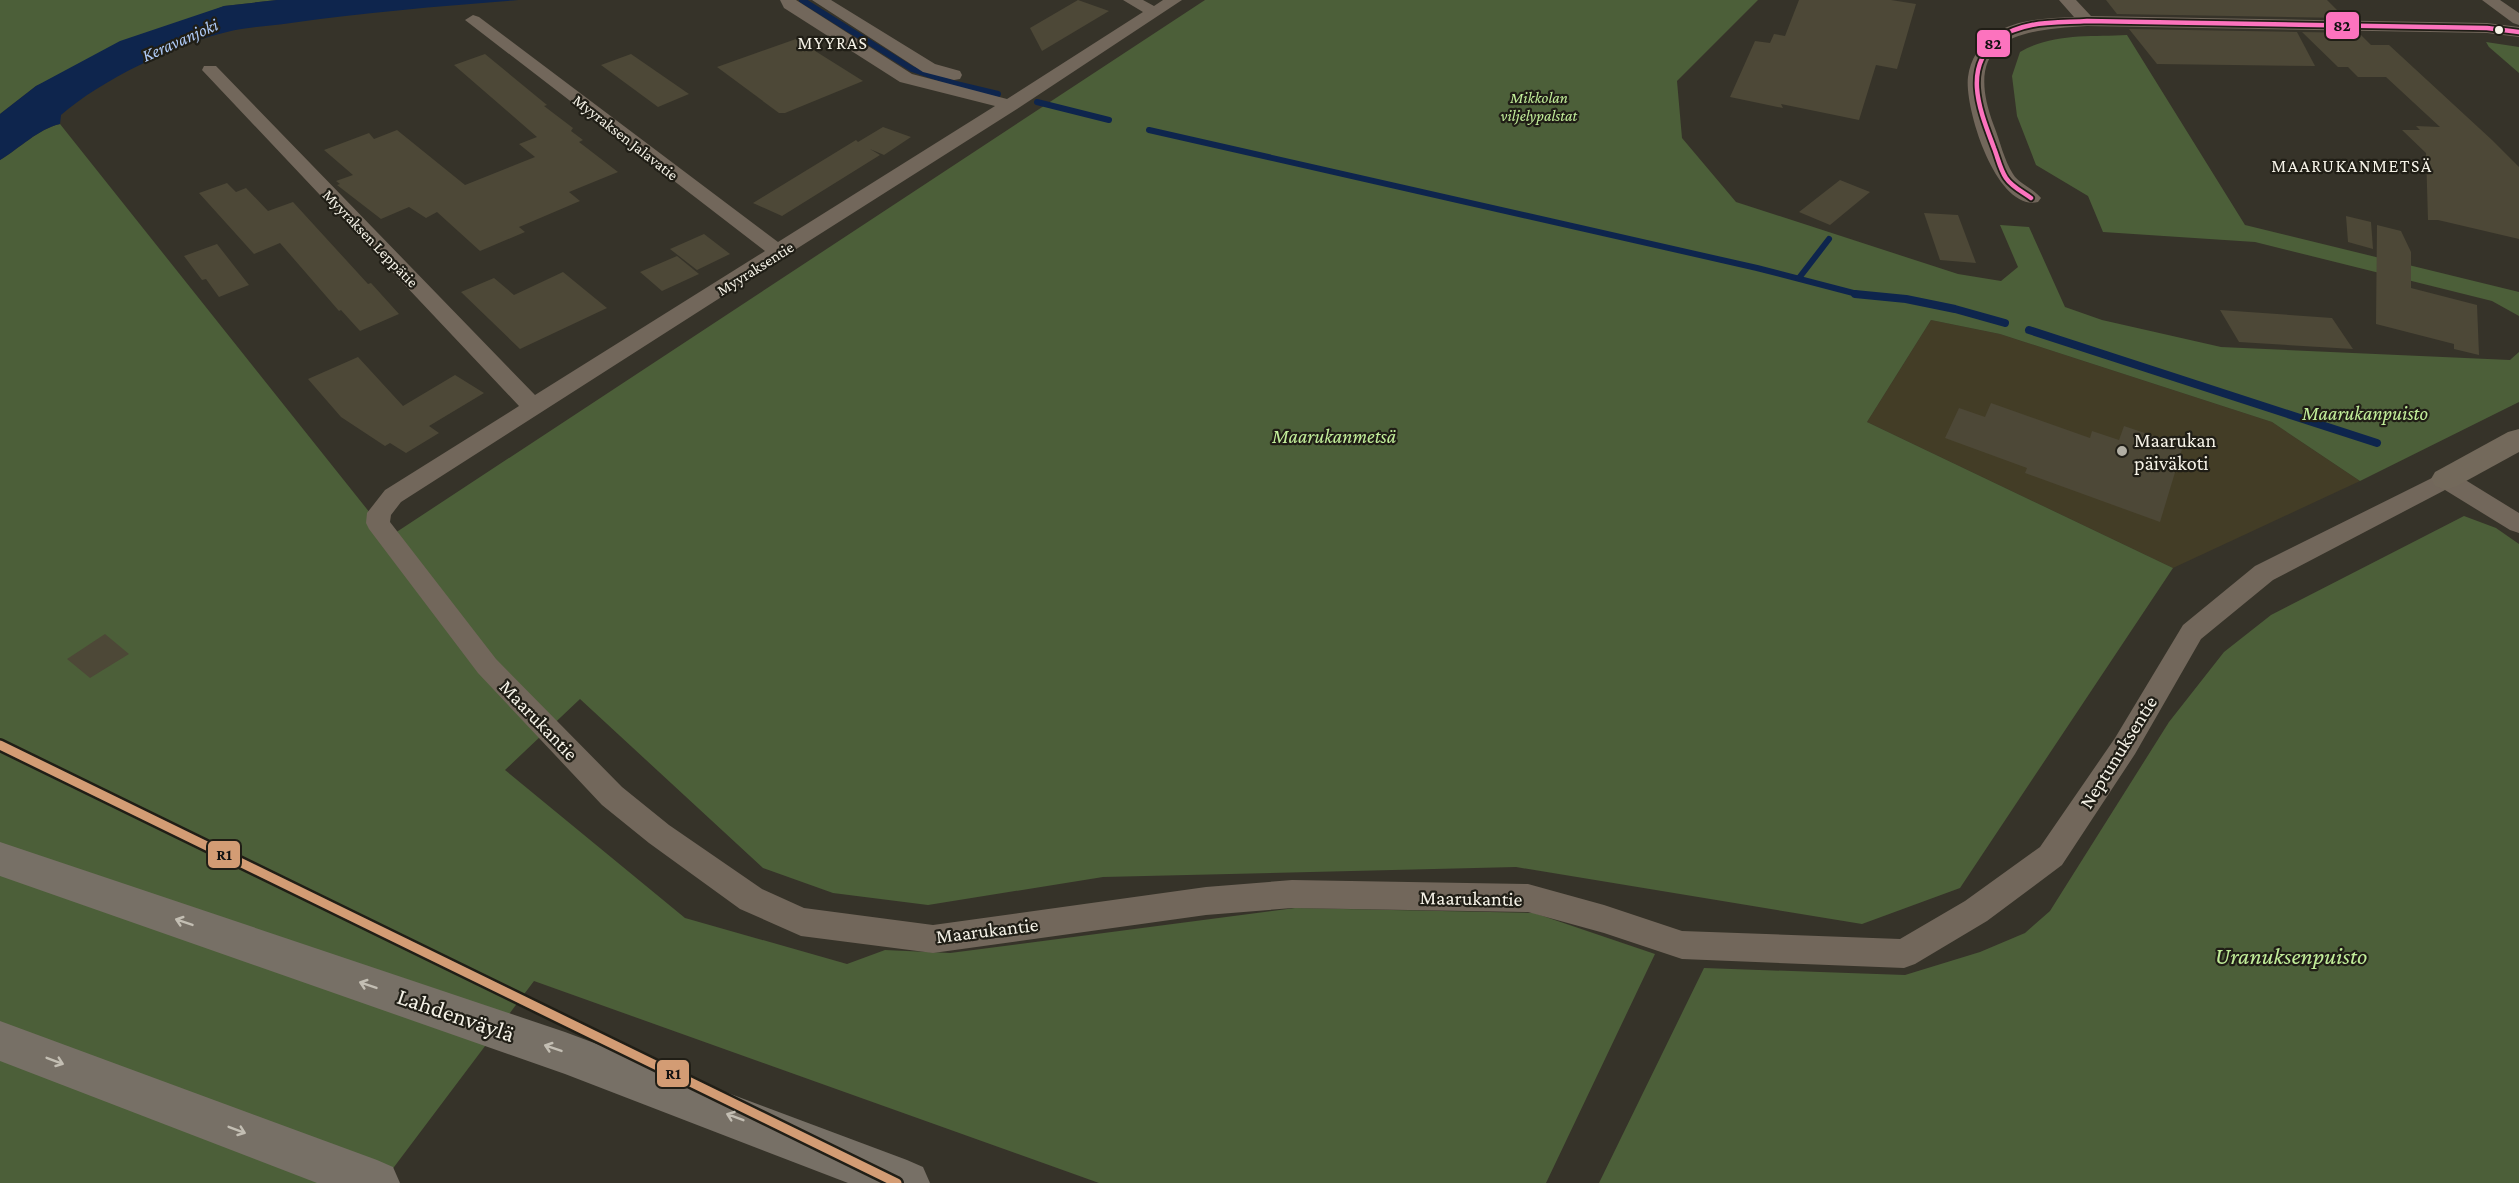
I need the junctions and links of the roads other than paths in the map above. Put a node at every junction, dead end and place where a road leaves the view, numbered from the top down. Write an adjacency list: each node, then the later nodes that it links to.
1 (788, 0): 13 (street)
2 (820, 0): 13 (street)
3 (1131, 0): 7 (street)
4 (1174, 0): 7 (street, Myyraksentie)
5 (2067, 0): 10 (street)
6 (2490, 0): 9 (street)
7 (1155, 12): 13 (street, Myyraksentie)
8 (473, 20): 15 (street, Myyraksen Jalavatie)
9 (2519, 20)
10 (2087, 21): 11 (street); 14 (street)
11 (2519, 32)
12 (210, 70): 16 (street, Myyraksen Leppätie)
13 (1019, 100): 15 (street, Myyraksentie)
14 (2031, 198)
15 (780, 253): 16 (street, Myyraksentie)
16 (533, 407): 20 (street, Myyraksentie)
17 (2519, 439): 18 (street, Neptunuksentie)
18 (2446, 479): 19 (street); 22 (street, Neptunuksentie)
19 (2519, 524)
20 (400, 552): 22 (street, Maarukantie)
21 (0, 859): 25 (highway, Lahdenväylä, one-way to 21)
22 (1682, 945)
23 (0, 1041): 24 (highway, one-way to 24)
24 (377, 1183)
25 (908, 1183)

